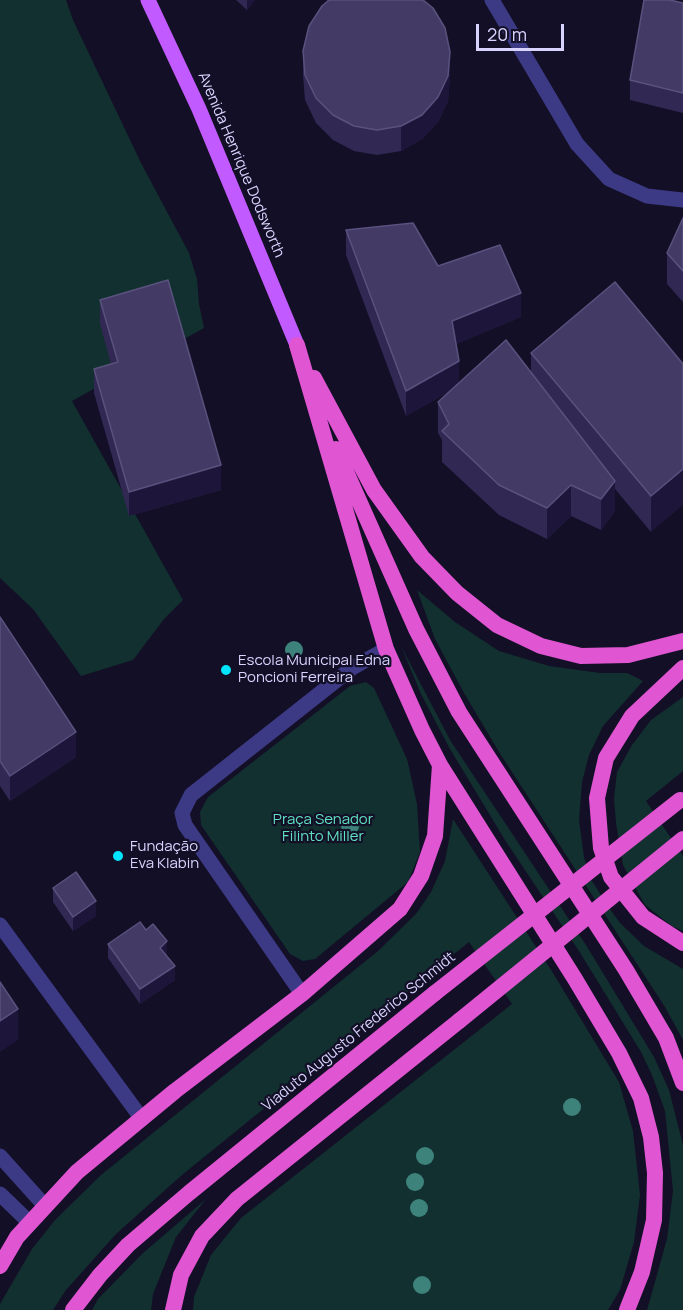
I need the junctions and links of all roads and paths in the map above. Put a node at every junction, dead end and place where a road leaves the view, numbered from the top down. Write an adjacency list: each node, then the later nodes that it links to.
1 (148, 0): 4 (main road, Avenida Henrique Dodsworth)
2 (492, 0): 3 (street)
3 (683, 201)
4 (297, 345): 5 (highway); 6 (highway)
5 (309, 388): 7 (highway); 15 (highway)
6 (683, 641)
7 (386, 649): 9 (highway); 14 (street)
8 (683, 668): 13 (highway)
9 (440, 765): 14 (highway); 24 (highway)
10 (681, 799): 22 (highway, Viaduto Augusto Frederico Schmidt, bridge)
11 (683, 839): 23 (highway, bridge)
12 (0, 926): 16 (street)
13 (683, 943)
14 (302, 994): 16 (highway)
15 (683, 1083)
16 (142, 1119): 19 (highway)
17 (0, 1156): 19 (street)
18 (0, 1194): 20 (street)
19 (45, 1206): 20 (highway)
20 (30, 1223): 21 (highway)
21 (0, 1266)
22 (72, 1310)
23 (173, 1310)
24 (627, 1310)

